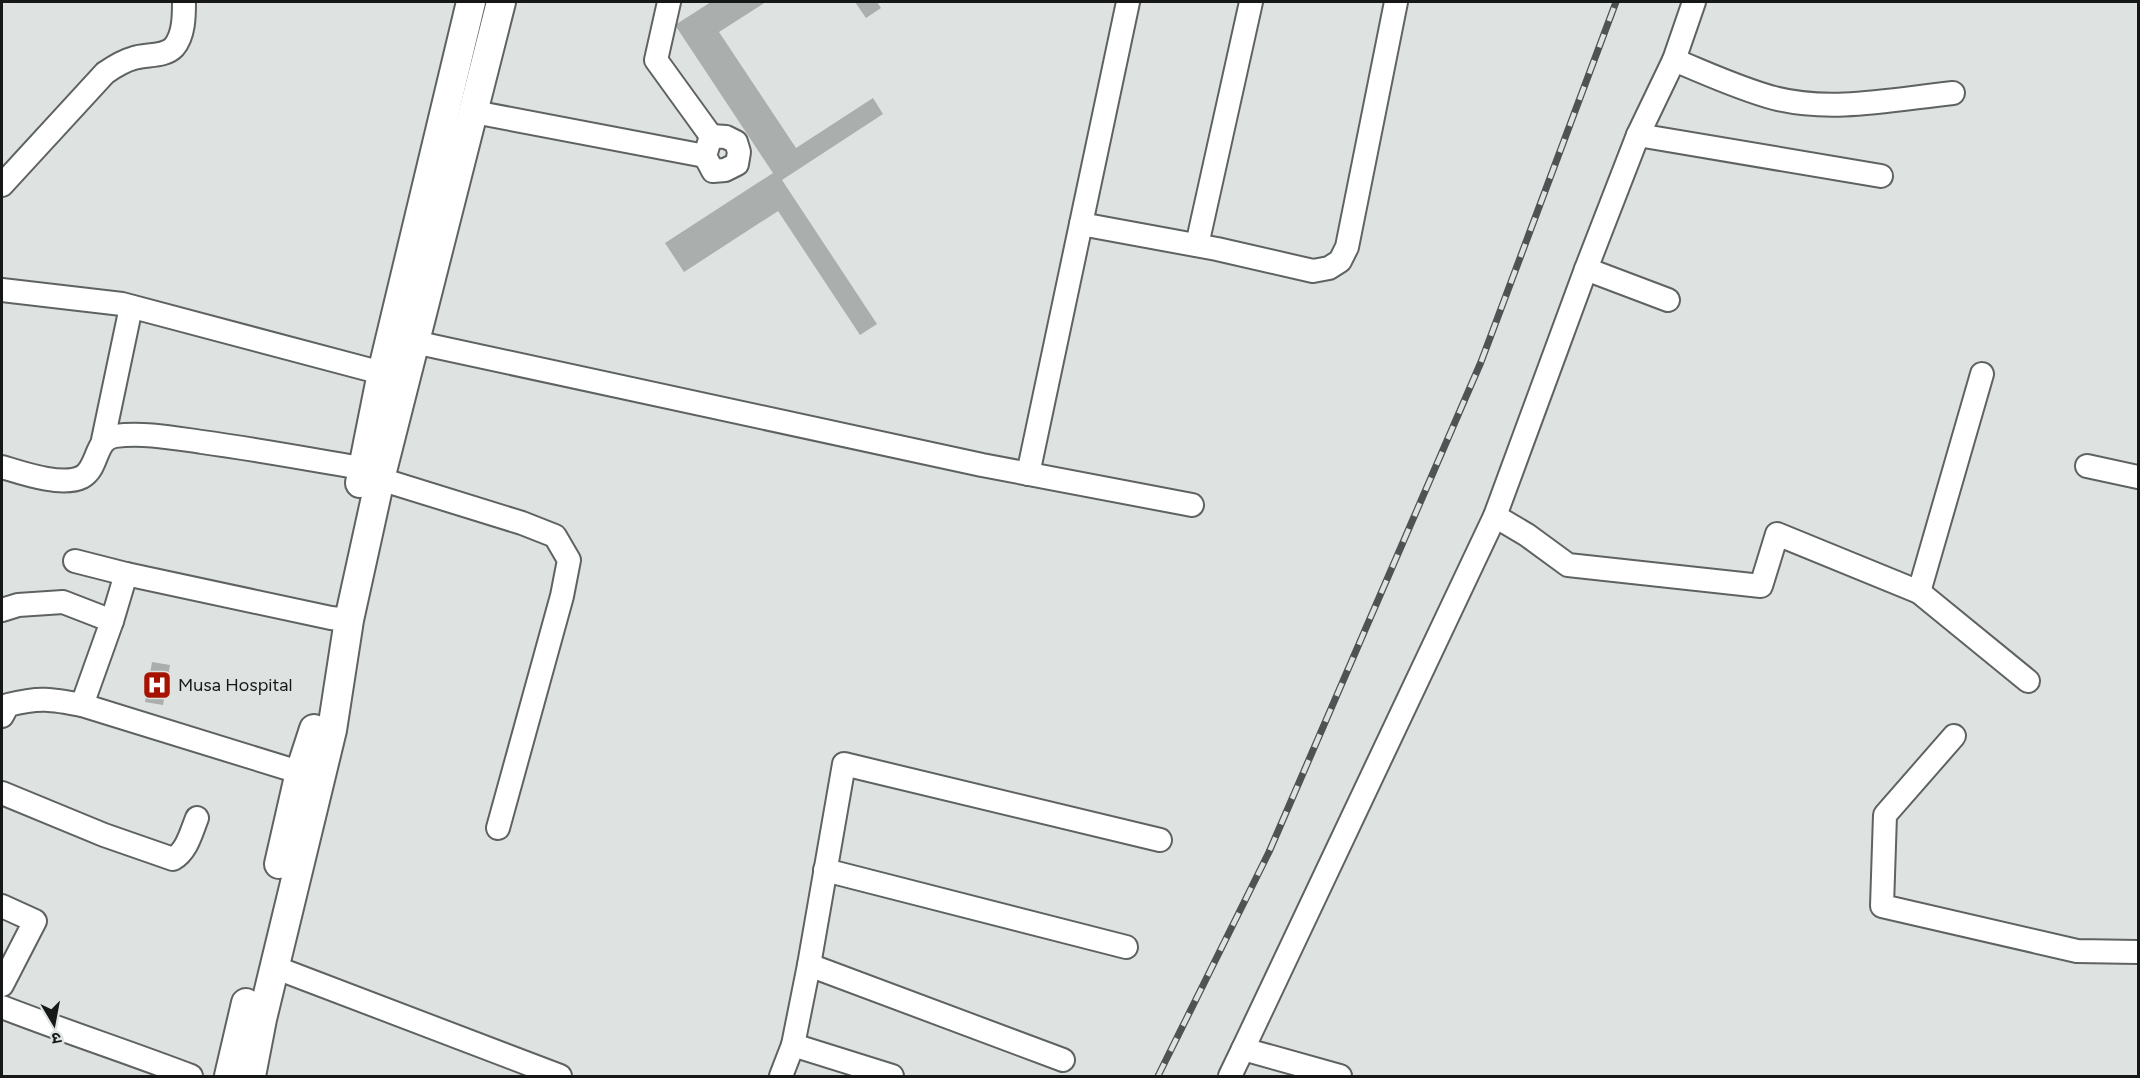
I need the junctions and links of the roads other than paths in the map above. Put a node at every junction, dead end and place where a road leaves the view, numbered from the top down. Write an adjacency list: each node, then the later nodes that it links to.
1 (184, 2): 14 (street)
2 (471, 2): 23 (main road)
3 (501, 2): 11 (main road)
4 (669, 2): 11 (street)
5 (1128, 2): 15 (street)
6 (1251, 2): 16 (street)
7 (1396, 2): 16 (street)
8 (1694, 2): 9 (street)
9 (1674, 60): 10 (street); 12 (street)
10 (1953, 93)
11 (474, 112): 21 (main road)
12 (1638, 135): 13 (street); 17 (street)
13 (1881, 176)
14 (2, 185)
15 (1081, 224): 16 (street); 28 (street)
16 (1197, 245)
17 (1586, 269): 19 (street); 31 (street)
18 (2, 290): 20 (street)
19 (1668, 300)
20 (131, 307): 23 (street); 24 (street)
21 (414, 342): 23 (main road); 28 (street)
22 (1982, 374): 34 (street)
23 (394, 375): 27 (main road)
24 (103, 440): 26 (street); 27 (street)
25 (2087, 466): 29 (street)
26 (2, 467)
27 (375, 473): 36 (main road); 45 (street)
28 (1028, 474): 30 (street)
29 (2139, 477)
30 (1192, 505)
31 (1495, 516): 34 (street); 56 (street)
32 (75, 561): 33 (street)
33 (126, 574): 36 (street); 37 (street)
34 (1919, 592): 38 (street)
35 (2, 610): 37 (street)
36 (340, 619): 42 (main road)
37 (112, 621): 39 (street)
38 (2028, 681)
39 (82, 705): 40 (street); 42 (street)
40 (2, 716)
41 (1954, 735): 50 (street)
42 (310, 775): 52 (main road); 60 (main road)
43 (2, 793): 44 (street)
44 (197, 818)
45 (498, 828)
46 (1160, 840): 47 (street)
47 (825, 870): 49 (street); 51 (street)
48 (2, 906): 53 (street)
49 (1126, 947)
50 (2139, 952)
51 (809, 965): 55 (street); 57 (street)
52 (274, 967): 58 (street); 61 (main road)
53 (2, 985)
54 (2, 1007): 59 (street)
55 (793, 1045): 63 (street); 64 (street)
56 (1243, 1049): 65 (street); 66 (street)
57 (1063, 1060)
58 (519, 1069): 62 (street)
59 (191, 1077)
60 (229, 1077)
61 (251, 1077)
62 (560, 1077)
63 (781, 1077)
64 (892, 1077)
65 (1230, 1077)
66 (1340, 1077)

